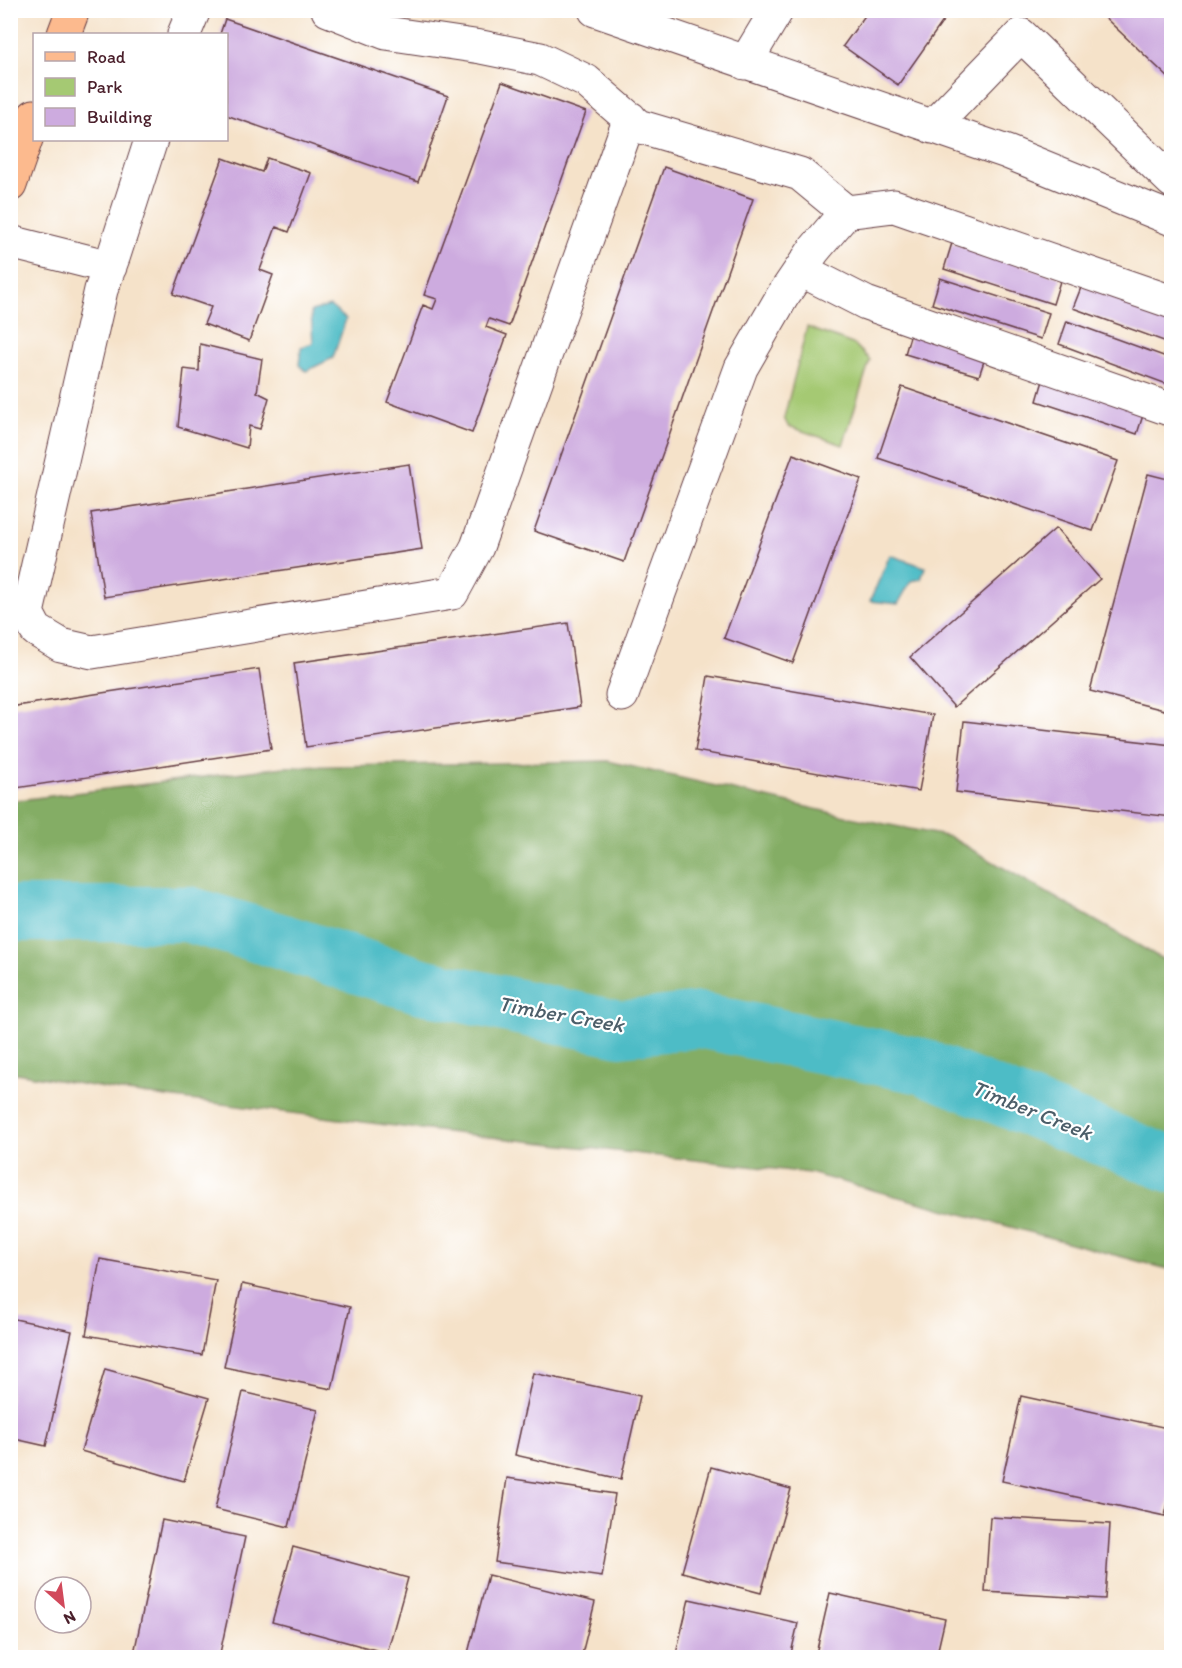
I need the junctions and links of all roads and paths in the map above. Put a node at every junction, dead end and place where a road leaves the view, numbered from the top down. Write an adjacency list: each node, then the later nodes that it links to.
1 (73, 10): 7 (main road)
2 (194, 10): 8 (lane)
3 (328, 10): 10 (lane)
4 (595, 10): 6 (lane)
5 (777, 10): 9 (lane)
6 (653, 20): 9 (lane)
7 (64, 33)
8 (184, 33)
9 (745, 63): 12 (lane)
10 (630, 118): 16 (lane); 19 (lane)
11 (33, 119): 15 (main road)
12 (932, 127): 14 (lane); 17 (lane)
13 (151, 141): 19 (lane)
14 (1172, 181)
15 (10, 185)
16 (846, 212): 20 (lane); 21 (lane)
17 (1172, 219)
18 (10, 242): 19 (lane)
19 (110, 267)
20 (801, 270): 22 (lane); 23 (lane)
21 (1172, 302)
22 (1172, 410)
23 (622, 694)

